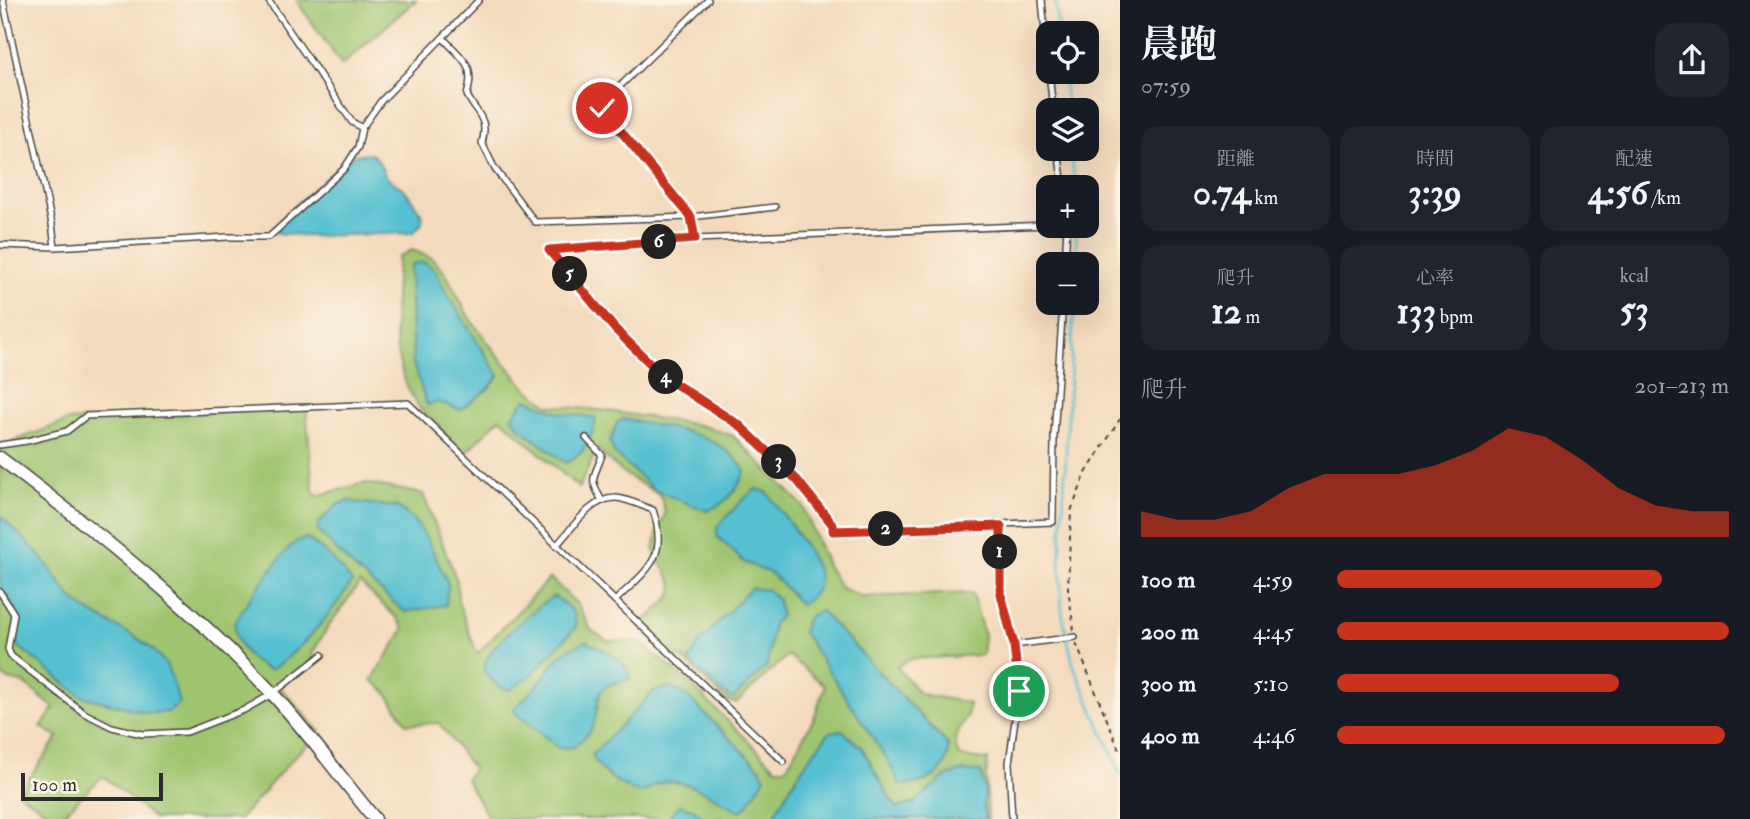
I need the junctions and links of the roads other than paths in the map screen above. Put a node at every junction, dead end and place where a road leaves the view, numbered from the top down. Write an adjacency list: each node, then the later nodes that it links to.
1 (3, 0): 14 (lane)
2 (268, 0): 8 (lane)
3 (479, 0): 7 (lane)
4 (708, 0): 10 (lane)
5 (1042, 0): 6 (lane)
6 (1044, 21)
7 (444, 39): 8 (lane); 10 (lane)
8 (362, 128): 14 (lane)
9 (775, 206): 10 (lane)
10 (691, 217): 12 (lane)
11 (1036, 225): 12 (lane)
12 (695, 239): 20 (lane)
13 (0, 245): 14 (lane)
14 (55, 247)
15 (1062, 315): 20 (lane)
16 (586, 438): 19 (lane)
17 (0, 444): 21 (lane)
18 (0, 458): 27 (street)
19 (602, 501): 21 (lane); 23 (lane)
20 (1001, 526): 25 (lane)
21 (556, 546): 23 (lane)
22 (0, 592): 27 (lane)
23 (615, 601): 28 (lane)
24 (1075, 637): 25 (lane)
25 (1014, 645): 30 (lane)
26 (322, 655): 27 (lane)
27 (272, 694): 29 (street)
28 (784, 762)
29 (375, 819)
30 (1013, 819)

